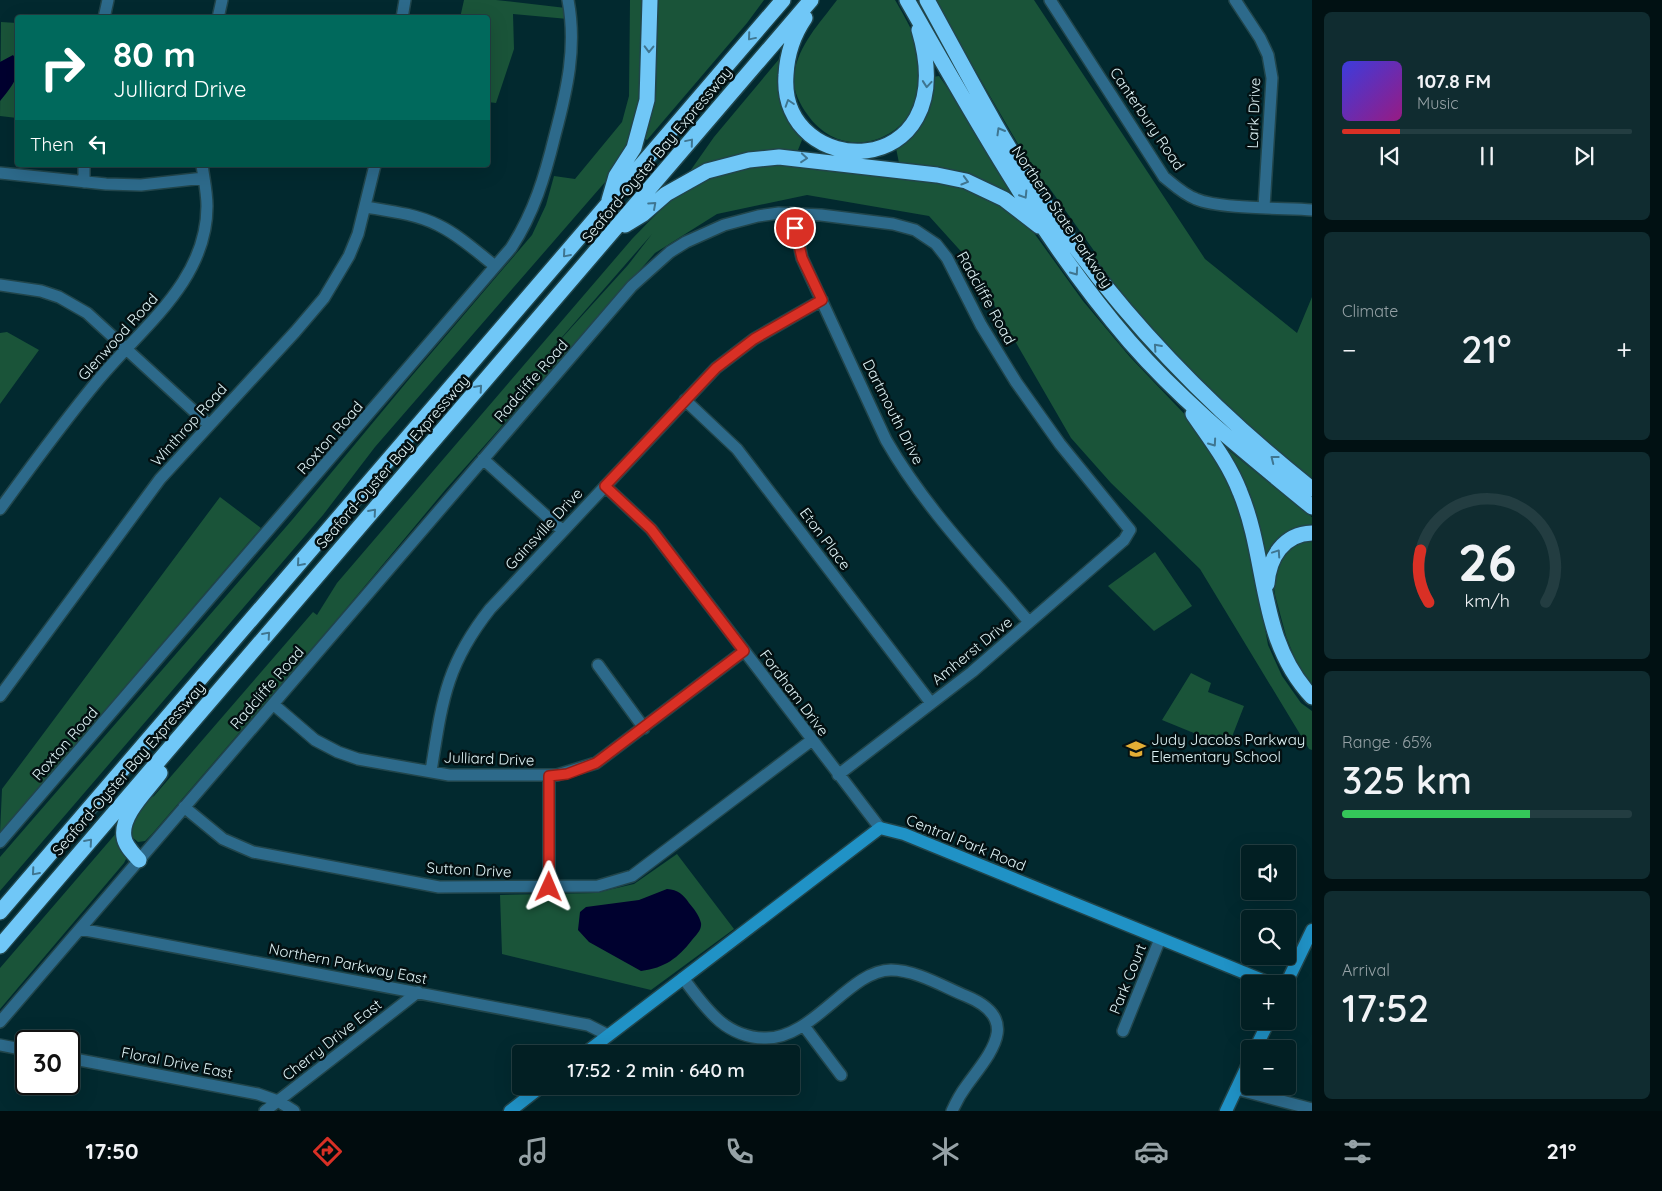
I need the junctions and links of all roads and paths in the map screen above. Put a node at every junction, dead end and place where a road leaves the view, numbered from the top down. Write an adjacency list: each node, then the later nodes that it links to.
1 (108, 0): 13 (street)
2 (222, 0): 14 (street)
3 (406, 0): 15 (street)
4 (568, 0): 29 (street, Roxton Road)
5 (650, 0): 23 (highway, one-way to 23)
6 (783, 0): 23 (highway, Seaford-Oyster Bay Expressway, one-way to 23)
7 (811, 0): 27 (highway, Seaford-Oyster Bay Expressway, one-way to 7)
8 (818, 0): 12 (highway, one-way to 8)
9 (927, 0): 38 (highway, Northern State Parkway, one-way to 9)
10 (1050, 0): 24 (street, Canterbury Road)
11 (1235, 0): 24 (street, Lark Drive)
12 (908, 2): 28 (highway, Northern State Parkway, one-way to 28)
13 (105, 15)
14 (219, 15)
15 (403, 15)
16 (84, 167): 21 (street)
17 (202, 167): 20 (street, Glenwood Road)
18 (375, 167): 22 (street, Winthrop Road)
19 (0, 173): 21 (street)
20 (204, 178): 21 (street); 32 (street, Glenwood Road)
21 (84, 182)
22 (366, 207): 29 (street); 35 (street, Winthrop Road)
23 (606, 207): 63 (highway, Seaford-Oyster Bay Expressway, one-way to 63)
24 (1264, 207): 25 (street, Canterbury Road)
25 (1312, 210)
26 (792, 213): 31 (street, Dartmouth Drive); 36 (street, Radcliffe Road); 43 (street, Radcliffe Road)
27 (614, 232): 28 (highway, one-way to 28); 48 (highway, Seaford-Oyster Bay Expressway, one-way to 27)
28 (1047, 232): 33 (highway, Northern State Parkway, one-way to 33)
29 (496, 266): 60 (street, Roxton Road)
30 (0, 286): 32 (street)
31 (822, 300): 34 (street, Gainsville Drive); 45 (street, Dartmouth Drive)
32 (127, 349): 35 (street); 40 (street, Glenwood Road)
33 (1174, 389): 39 (highway, Northern State Parkway); 44 (highway, one-way to 44)
34 (685, 400): 37 (street, Gainsville Drive); 51 (street, Eton Place)
35 (208, 424): 49 (street, Winthrop Road)
36 (483, 460): 41 (street); 52 (street, Radcliffe Road)
37 (605, 486): 41 (street, Gainsville Drive); 46 (street, Fordham Drive)
38 (1312, 489)
39 (1312, 507)
40 (0, 509)
41 (563, 531): 55 (street, Gainsville Drive)
42 (1312, 533): 44 (highway, one-way to 42)
43 (1120, 544): 45 (street, Amherst Drive)
44 (1266, 593): 50 (highway)
45 (1030, 622): 51 (street, Amherst Drive)
46 (744, 651): 53 (street, Julliard Drive); 54 (street, Fordham Drive)
47 (598, 665): 53 (street)
48 (236, 672): 61 (highway); 67 (highway, Seaford-Oyster Bay Expressway, one-way to 48)
49 (0, 696)
50 (1312, 697)
51 (931, 703): 56 (street, Amherst Drive)
52 (272, 704): 55 (street, Julliard Drive); 58 (street, Radcliffe Road)
53 (644, 728): 57 (street, Julliard Drive)
54 (812, 740): 56 (street, Fordham Drive); 62 (street, Sutton Drive)
55 (431, 771): 57 (street, Julliard Drive)
56 (838, 775): 59 (street, Fordham Drive)
57 (549, 776): 62 (street)
58 (184, 807): 61 (street, Radcliffe Road); 62 (street, Sutton Drive)
59 (880, 828): 66 (street, Central Park Road); 70 (street)
60 (0, 842)
61 (139, 860): 64 (street, Radcliffe Road)
62 (549, 887)
63 (0, 912)
64 (80, 929): 71 (street, Northern Parkway East); 72 (street, Radcliffe Road)
65 (1312, 930): 69 (street)
66 (1160, 939): 68 (street, Central Park Road); 74 (street, Park Court)
67 (0, 946)
68 (1250, 975)
69 (1290, 975)
70 (683, 978): 73 (street); 75 (street)
71 (418, 992): 75 (street, Northern Parkway East); 84 (street, Cherry Drive East)
72 (0, 1022)
73 (804, 1026): 80 (street); 89 (street)
74 (1123, 1031)
75 (608, 1035): 77 (street)
76 (0, 1045): 78 (street)
77 (595, 1045)
78 (15, 1048)
79 (80, 1060): 84 (street, Floral Drive East)
80 (841, 1075)
81 (1241, 1079): 82 (street)
82 (1236, 1090): 85 (street); 90 (street)
83 (530, 1095): 88 (street)
84 (278, 1101): 86 (street, Cherry Drive East); 87 (street, Floral Drive East)
85 (1312, 1109)
86 (265, 1111)
87 (294, 1111)
88 (510, 1111)
89 (952, 1111)
90 (1226, 1111)

